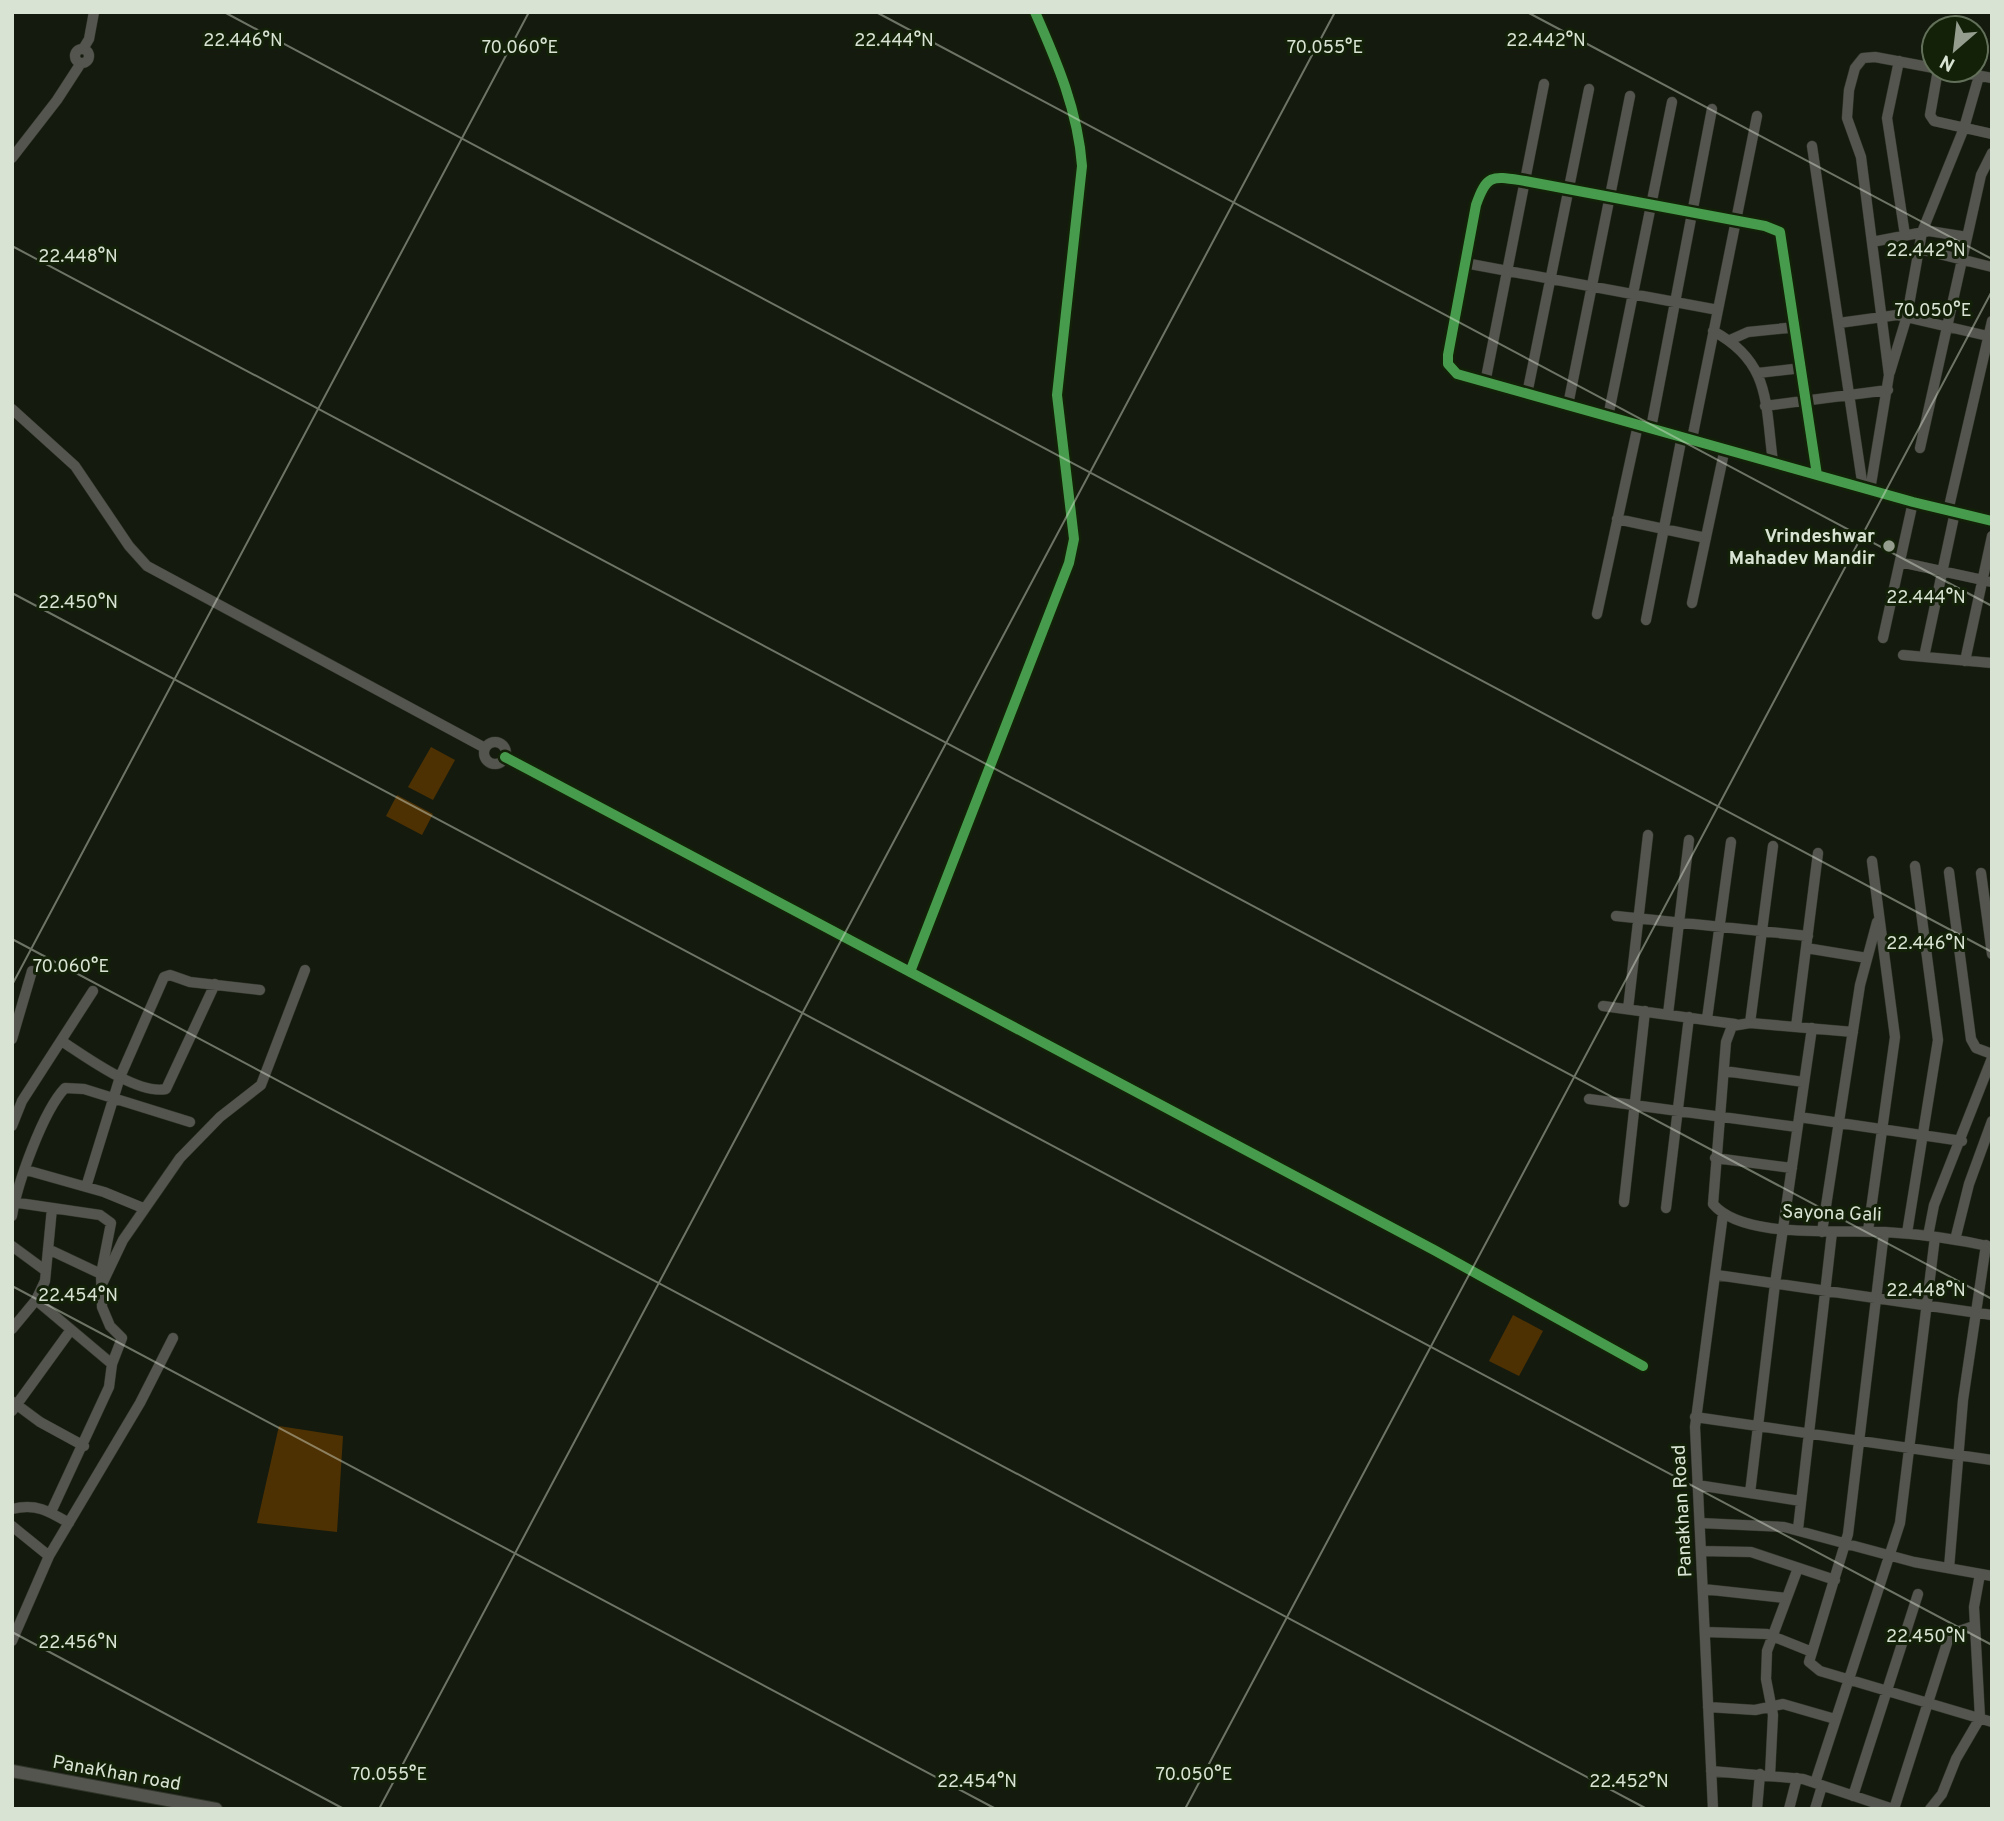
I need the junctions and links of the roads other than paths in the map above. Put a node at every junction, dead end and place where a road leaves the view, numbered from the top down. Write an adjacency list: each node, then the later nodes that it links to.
1 (94, 12): 17 (street)
2 (1035, 12): 109 (street)
3 (1899, 61): 4 (street); 25 (street); 27 (street)
4 (1920, 66)
5 (1544, 84): 18 (street)
6 (1934, 84): 13 (street)
7 (1977, 84): 13 (street)
8 (1589, 89): 19 (street)
9 (1630, 96): 20 (street)
10 (1672, 102): 21 (street)
11 (1712, 109): 22 (street)
12 (1757, 116): 23 (street)
13 (1964, 128): 14 (street); 24 (street)
14 (1992, 134)
15 (1812, 146): 41 (street)
16 (1992, 153): 26 (street)
17 (12, 158)
18 (1525, 181): 19 (street); 30 (street); 32 (street)
19 (1569, 189): 20 (street); 33 (street)
20 (1609, 197): 21 (street); 34 (street)
21 (1651, 206): 22 (street); 35 (street)
22 (1692, 213): 23 (street); 36 (street)
23 (1736, 220): 37 (street); 43 (street)
24 (1922, 232): 25 (street); 26 (street); 28 (street)
25 (1905, 235): 27 (street)
26 (1967, 237): 29 (street)
27 (1872, 242): 38 (street)
28 (1919, 248): 29 (street); 39 (street)
29 (1962, 259): 31 (street); 42 (street)
30 (1465, 263): 32 (street); 50 (street)
31 (1992, 267)
32 (1508, 271): 33 (street); 50 (street)
33 (1551, 278): 34 (street); 52 (street)
34 (1592, 285): 35 (street); 55 (street)
35 (1633, 293): 36 (street); 58 (street)
36 (1675, 302): 37 (street); 60 (street)
37 (1717, 310): 44 (street)
38 (1881, 316): 39 (street); 41 (street); 49 (street)
39 (1907, 316): 42 (street); 49 (street)
40 (1992, 321): 45 (street)
41 (1839, 323): 53 (street)
42 (1946, 326): 45 (street); 63 (street)
43 (1796, 327): 46 (street); 47 (street)
44 (1713, 331): 46 (street); 61 (street)
45 (1990, 336): 68 (street)
46 (1730, 340): 48 (street)
47 (1802, 368): 48 (street); 54 (street)
48 (1758, 373): 56 (street)
49 (1889, 375): 51 (street)
50 (1485, 383): 52 (street)
51 (1888, 390): 53 (street); 66 (street)
52 (1527, 394): 55 (street)
53 (1849, 396): 54 (street); 66 (street)
54 (1807, 400): 56 (street); 65 (street)
55 (1567, 405): 58 (street)
56 (1765, 405): 64 (street)
57 (12, 409): 85 (street)
58 (1608, 417): 59 (street)
59 (1639, 425): 60 (street); 69 (street)
60 (1651, 428): 61 (street)
61 (1687, 437): 62 (street); 71 (street)
62 (1725, 448): 64 (street); 73 (street)
63 (1920, 448)
64 (1773, 462): 65 (street)
65 (1817, 475): 66 (street)
66 (1867, 489): 67 (street)
67 (1913, 502): 68 (street); 74 (street)
68 (1952, 511): 70 (street); 75 (street)
69 (1617, 519): 71 (street); 78 (street)
70 (1992, 521)
71 (1663, 530): 73 (street); 79 (street)
72 (1992, 536): 76 (street)
73 (1706, 538): 77 (street)
74 (1900, 562): 75 (street); 80 (street)
75 (1942, 571): 76 (street); 82 (street)
76 (1987, 581): 83 (street)
77 (1692, 603)
78 (1597, 614)
79 (1646, 620)
80 (1883, 638)
81 (1903, 655): 82 (street)
82 (1924, 657): 83 (street)
83 (1965, 661): 84 (street)
84 (1992, 663)
85 (485, 748): 86 (street); 86 (street)
86 (505, 757): 109 (street)
87 (1648, 835): 97 (street)
88 (1689, 840): 100 (street)
89 (1731, 842): 101 (street)
90 (1773, 846): 102 (street)
91 (1818, 853): 103 (street)
92 (1872, 861): 98 (street)
93 (1916, 866): 143 (street)
94 (1950, 872): 126 (street)
95 (1980, 873): 99 (street)
96 (1616, 916): 97 (street)
97 (1638, 918): 100 (street); 114 (street)
98 (1878, 919): 106 (street); 142 (street)
99 (1989, 920): 105 (street)
100 (1680, 923): 101 (street); 116 (street)
101 (1719, 927): 102 (street); 118 (street)
102 (1762, 931): 103 (street); 119 (street)
103 (1808, 936): 104 (street)
104 (1806, 948): 106 (street); 121 (street)
105 (1992, 954)
106 (1867, 958): 123 (street)
107 (305, 970): 152 (street)
108 (32, 971): 124 (street)
109 (910, 972): 181 (street)
110 (215, 984): 111 (street); 128 (street); 128 (street)
111 (261, 990)
112 (93, 991): 125 (street)
113 (1603, 1006): 114 (street)
114 (1628, 1009): 115 (street)
115 (1645, 1011): 116 (street); 133 (street)
116 (1668, 1014): 117 (street)
117 (1689, 1017): 118 (street); 134 (street)
118 (1707, 1020): 120 (street)
119 (1750, 1023): 120 (street); 121 (street)
120 (1735, 1024): 127 (street)
121 (1796, 1027): 122 (street)
122 (1812, 1028): 123 (street); 130 (street)
123 (1853, 1032): 140 (street)
124 (12, 1039)
125 (63, 1042): 128 (street); 135 (street)
126 (1992, 1056): 129 (street)
127 (1724, 1071): 130 (street); 136 (street)
128 (120, 1077): 131 (street)
129 (1989, 1077): 144 (street)
130 (1804, 1082): 139 (street)
131 (114, 1098): 138 (street); 147 (street); 148 (street)
132 (1590, 1099): 133 (street)
133 (1635, 1105): 134 (street); 149 (street)
134 (1677, 1111): 136 (street); 153 (street)
135 (15, 1112): 141 (street)
136 (1720, 1116): 139 (street); 145 (street)
137 (1992, 1121): 162 (street)
138 (190, 1122)
139 (1798, 1122): 140 (street); 146 (street)
140 (1839, 1122): 142 (street); 158 (street)
141 (12, 1126)
142 (1884, 1127): 143 (street); 157 (street)
143 (1924, 1133): 144 (street); 160 (street)
144 (1962, 1140): 161 (street)
145 (1715, 1158): 146 (street); 154 (street)
146 (1792, 1168): 156 (street)
147 (26, 1170): 148 (street); 150 (street)
148 (86, 1186): 152 (street)
149 (1624, 1202)
150 (13, 1203): 151 (street); 155 (street)
151 (52, 1208): 165 (street); 167 (street)
152 (143, 1208): 170 (street)
153 (1666, 1208)
154 (1723, 1214): 156 (street, Sayona Gali); 168 (street, Panakhan Road)
155 (12, 1216)
156 (1782, 1230): 158 (street, Sayona Gali); 169 (street)
157 (1868, 1231): 158 (street, Sayona Gali); 159 (street, Sayona Gali)
158 (1827, 1232): 171 (street)
159 (1884, 1232): 160 (street, Sayona Gali); 172 (street)
160 (1907, 1233): 161 (street, Sayona Gali)
161 (1931, 1237): 162 (street, Sayona Gali); 174 (street)
162 (1955, 1240): 164 (street, Sayona Gali)
163 (12, 1246): 166 (street)
164 (1989, 1246): 175 (street)
165 (48, 1249): 166 (street); 167 (street)
166 (46, 1270): 173 (street)
167 (101, 1274): 170 (street)
168 (1717, 1275): 169 (street); 183 (street, Panakhan Road)
169 (1775, 1284): 171 (street); 184 (street)
170 (100, 1289): 180 (street)
171 (1825, 1292): 172 (street); 185 (street)
172 (1876, 1298): 174 (street); 186 (street)
173 (36, 1300): 177 (street); 178 (street)
174 (1928, 1306): 175 (street); 188 (street)
175 (1976, 1313): 176 (street); 189 (street)
176 (1992, 1315)
177 (12, 1329)
178 (70, 1331): 180 (street); 182 (street)
179 (173, 1338): 196 (street)
180 (112, 1364): 187 (street)
181 (1643, 1366)
182 (14, 1405): 187 (street)
183 (1695, 1417): 184 (street); 191 (street, Panakhan Road)
184 (1757, 1427): 185 (street); 192 (street)
185 (1808, 1434): 186 (street); 193 (street)
186 (1858, 1442): 188 (street); 200 (street)
187 (83, 1446): 195 (street)
188 (1909, 1449): 189 (street); 203 (street)
189 (1961, 1456): 190 (street); 205 (street)
190 (1992, 1460)
191 (1697, 1485): 192 (street); 197 (street, Panakhan Road)
192 (1750, 1493): 193 (street)
193 (1801, 1501): 199 (street)
194 (12, 1509): 195 (street)
195 (51, 1511): 196 (street)
196 (69, 1522): 202 (street)
197 (1699, 1523): 199 (street); 201 (street, Panakhan Road)
198 (12, 1526): 202 (street)
199 (1798, 1530): 200 (street)
200 (1846, 1544): 203 (street); 208 (street)
201 (1701, 1551): 204 (street); 209 (street, Panakhan Road)
202 (49, 1556): 215 (street)
203 (1888, 1556): 205 (street); 217 (street)
204 (1798, 1568): 208 (street); 211 (street)
205 (1949, 1568): 206 (street)
206 (1980, 1574): 207 (street); 212 (street)
207 (1992, 1576)
208 (1835, 1580): 216 (street)
209 (1703, 1589): 211 (street); 213 (street, Panakhan Road)
210 (1918, 1594): 218 (street)
211 (1786, 1598): 214 (street)
212 (1974, 1626): 219 (street); 222 (street)
213 (1705, 1632): 214 (street); 221 (street, Panakhan Road)
214 (1772, 1635): 216 (street); 220 (street)
215 (12, 1641)
216 (1812, 1652): 217 (street)
217 (1848, 1679): 218 (street); 223 (street)
218 (1886, 1690): 219 (street); 230 (street)
219 (1927, 1703): 222 (street); 237 (street)
220 (1772, 1706): 221 (street); 223 (street); 227 (street)
221 (1708, 1707): 225 (street, Panakhan Road)
222 (1980, 1718): 224 (street); 238 (street)
223 (1835, 1719): 229 (street)
224 (1992, 1723)
225 (1711, 1770): 227 (street); 233 (street, Panakhan Road)
226 (13, 1773): 232 (street, PanaKhan road)
227 (1765, 1775): 228 (street); 234 (street)
228 (1797, 1778): 229 (street); 235 (street)
229 (1818, 1784): 230 (street); 236 (street)
230 (1853, 1796): 231 (street)
231 (1871, 1806): 237 (street)
232 (216, 1809)
233 (1713, 1809)
234 (1758, 1809)
235 (1789, 1809)
236 (1815, 1809)
237 (1894, 1809)
238 (1930, 1809)

